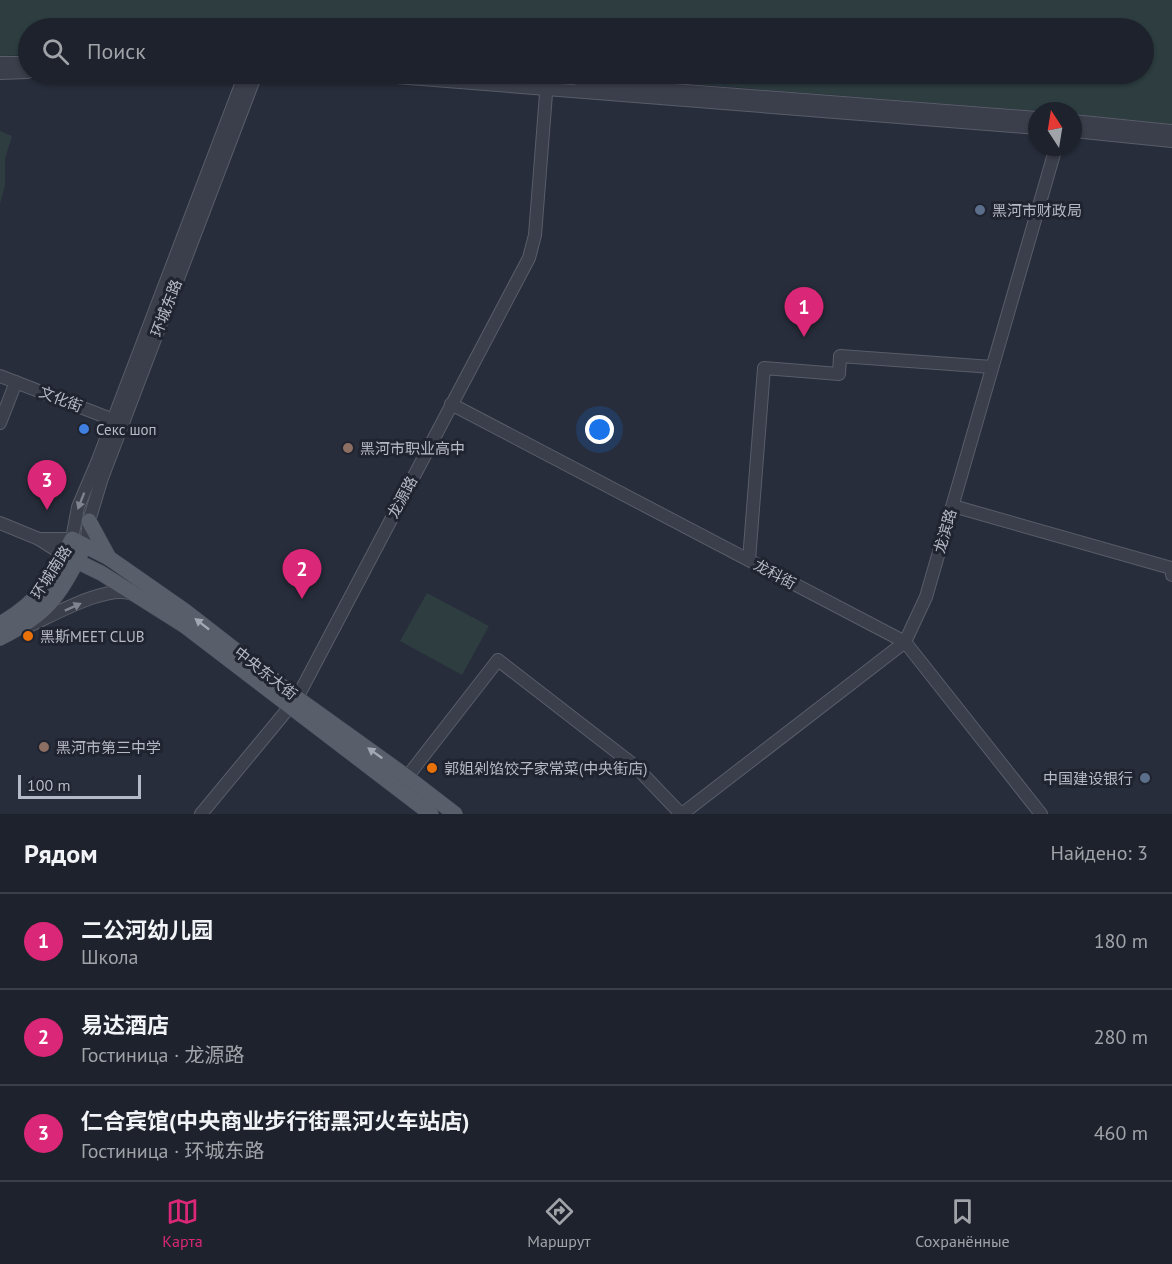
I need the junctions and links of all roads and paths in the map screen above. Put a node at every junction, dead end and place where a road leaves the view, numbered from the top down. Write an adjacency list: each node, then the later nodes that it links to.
1 (0, 63): 2 (street)
2 (18, 63)
3 (18, 72): 4 (street)
4 (0, 73)
5 (241, 84): 21 (street, 环城东路)
6 (252, 84): 21 (street, 环城东路)
7 (530, 84): 9 (street)
8 (540, 84): 9 (street)
9 (547, 85): 10 (street); 12 (street); 20 (street, 龙源路)
10 (1028, 117)
11 (1082, 122): 13 (street)
12 (1028, 127)
13 (1172, 131)
14 (1082, 132): 15 (street)
15 (1172, 141)
16 (1053, 156): 17 (street, 龙滨路)
17 (993, 367): 23 (street, 龙滨路); 30 (street)
18 (0, 376): 19 (street, 文化街)
19 (16, 382): 21 (street, 文化街); 22 (street)
20 (451, 404): 30 (street, 龙科街); 36 (street, 龙源路)
21 (118, 421): 24 (street, 环城东路); 27 (street, 环城东路, one-way to 27)
22 (0, 423)
23 (952, 506): 31 (street); 35 (street, 龙滨路)
24 (89, 521): 27 (street, 环城东路); 29 (main road)
25 (0, 523): 26 (street)
26 (39, 539): 27 (street); 28 (street)
27 (79, 542): 28 (main road, 环城南路); 29 (main road, 中央东大街)
28 (71, 558): 32 (main road, 中央东大街); 33 (main road, 环城南路); 34 (main road, 环城南路)
29 (109, 558): 36 (main road, 中央东大街, one-way to 29)
30 (749, 560): 35 (street, 龙科街)
31 (1172, 575)
32 (137, 595): 34 (street, one-way to 32); 36 (main road, 中央东大街)
33 (0, 624)
34 (0, 639)
35 (904, 642): 41 (street, 龙滨路); 42 (street, 龙科街)
36 (294, 702): 37 (main road, 中央东大街, one-way to 36); 38 (street, 龙源路); 39 (main road, 中央东大街)
37 (407, 777): 40 (main road, 中央东大街); 41 (street)
38 (201, 814)
39 (431, 814)
40 (455, 814)
41 (681, 814)
42 (1041, 814)

